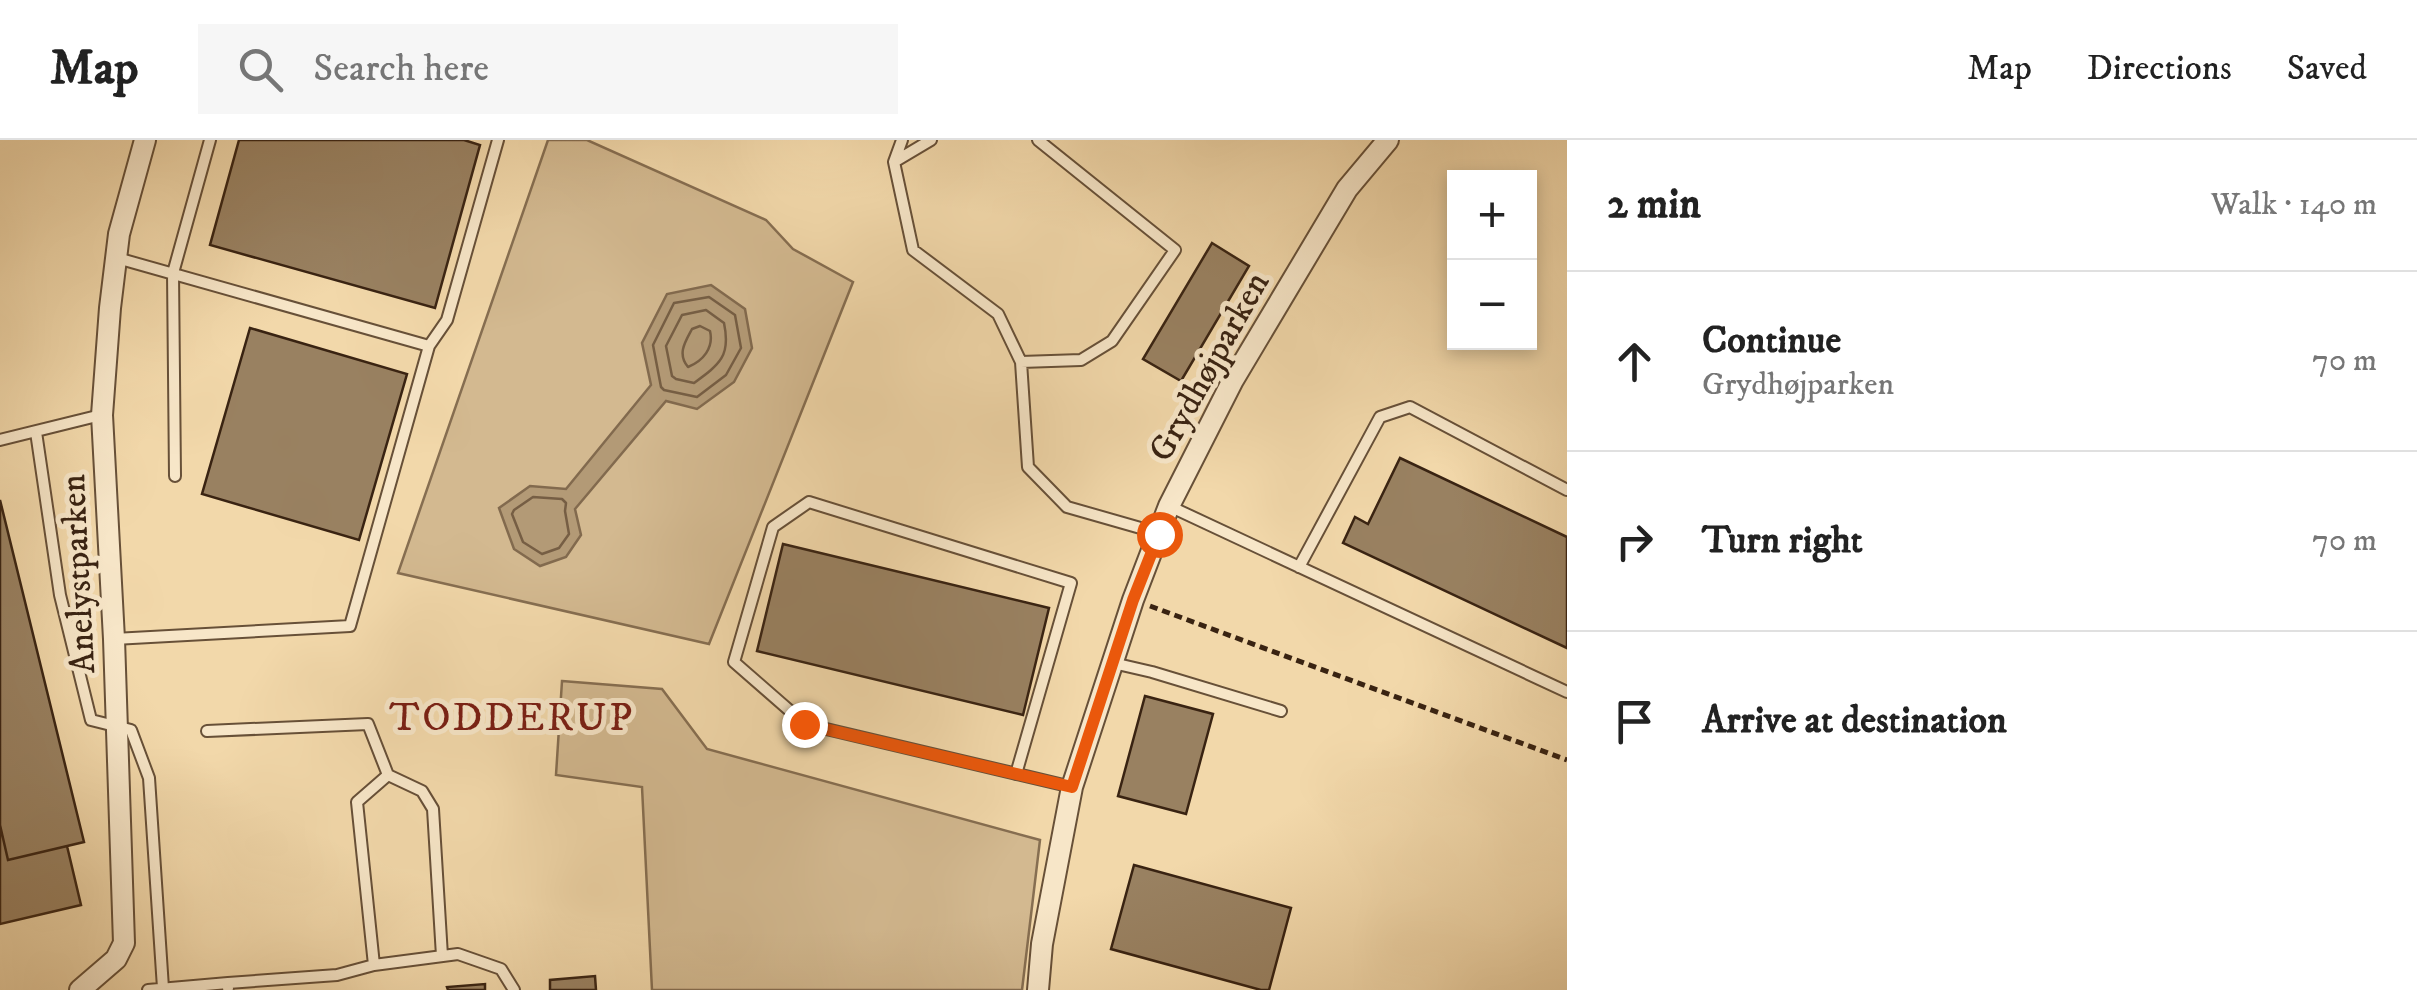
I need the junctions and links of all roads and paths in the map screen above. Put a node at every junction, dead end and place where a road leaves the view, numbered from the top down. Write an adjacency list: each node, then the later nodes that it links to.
1 (145, 140): 9 (street, Anelystparken)
2 (210, 140): 10 (lane)
3 (498, 140): 11 (lane)
4 (902, 140): 8 (lane)
5 (931, 140): 8 (lane)
6 (1038, 140): 12 (lane)
7 (1388, 140): 18 (street, Grydhøjparken)
8 (894, 162): 12 (lane)
9 (116, 258): 10 (lane); 13 (street, Anelystparken)
10 (172, 273): 11 (lane); 16 (lane)
11 (429, 346): 22 (lane)
12 (1020, 362): 19 (lane)
13 (102, 415): 14 (lane); 22 (street, Anelystparken)
14 (36, 432): 15 (lane); 26 (lane)
15 (0, 440)
16 (175, 476)
17 (1567, 490): 20 (lane)
18 (1169, 506): 19 (street, Grydhøjparken); 20 (lane)
19 (1159, 534): 21 (street, Grydhøjparken)
20 (1299, 567): 24 (lane)
21 (1133, 600): 23 (street, Grydhøjparken); 28 (path)
22 (114, 638): 26 (street, Anelystparken)
23 (1112, 663): 25 (lane); 31 (street, Grydhøjparken)
24 (1567, 692)
25 (1281, 711)
26 (116, 727): 35 (street, Anelystparken); 36 (lane)
27 (207, 731): 30 (lane)
28 (1567, 760)
29 (1016, 774): 29 (lane); 31 (lane)
30 (388, 776): 32 (lane); 33 (lane)
31 (1072, 787): 39 (street, Grydhøjparken)
32 (442, 956): 33 (lane); 38 (lane)
33 (374, 965): 34 (lane)
34 (228, 987): 36 (lane)
35 (91, 988)
36 (162, 988): 37 (lane)
37 (148, 990)
38 (514, 990)
39 (1038, 990)

